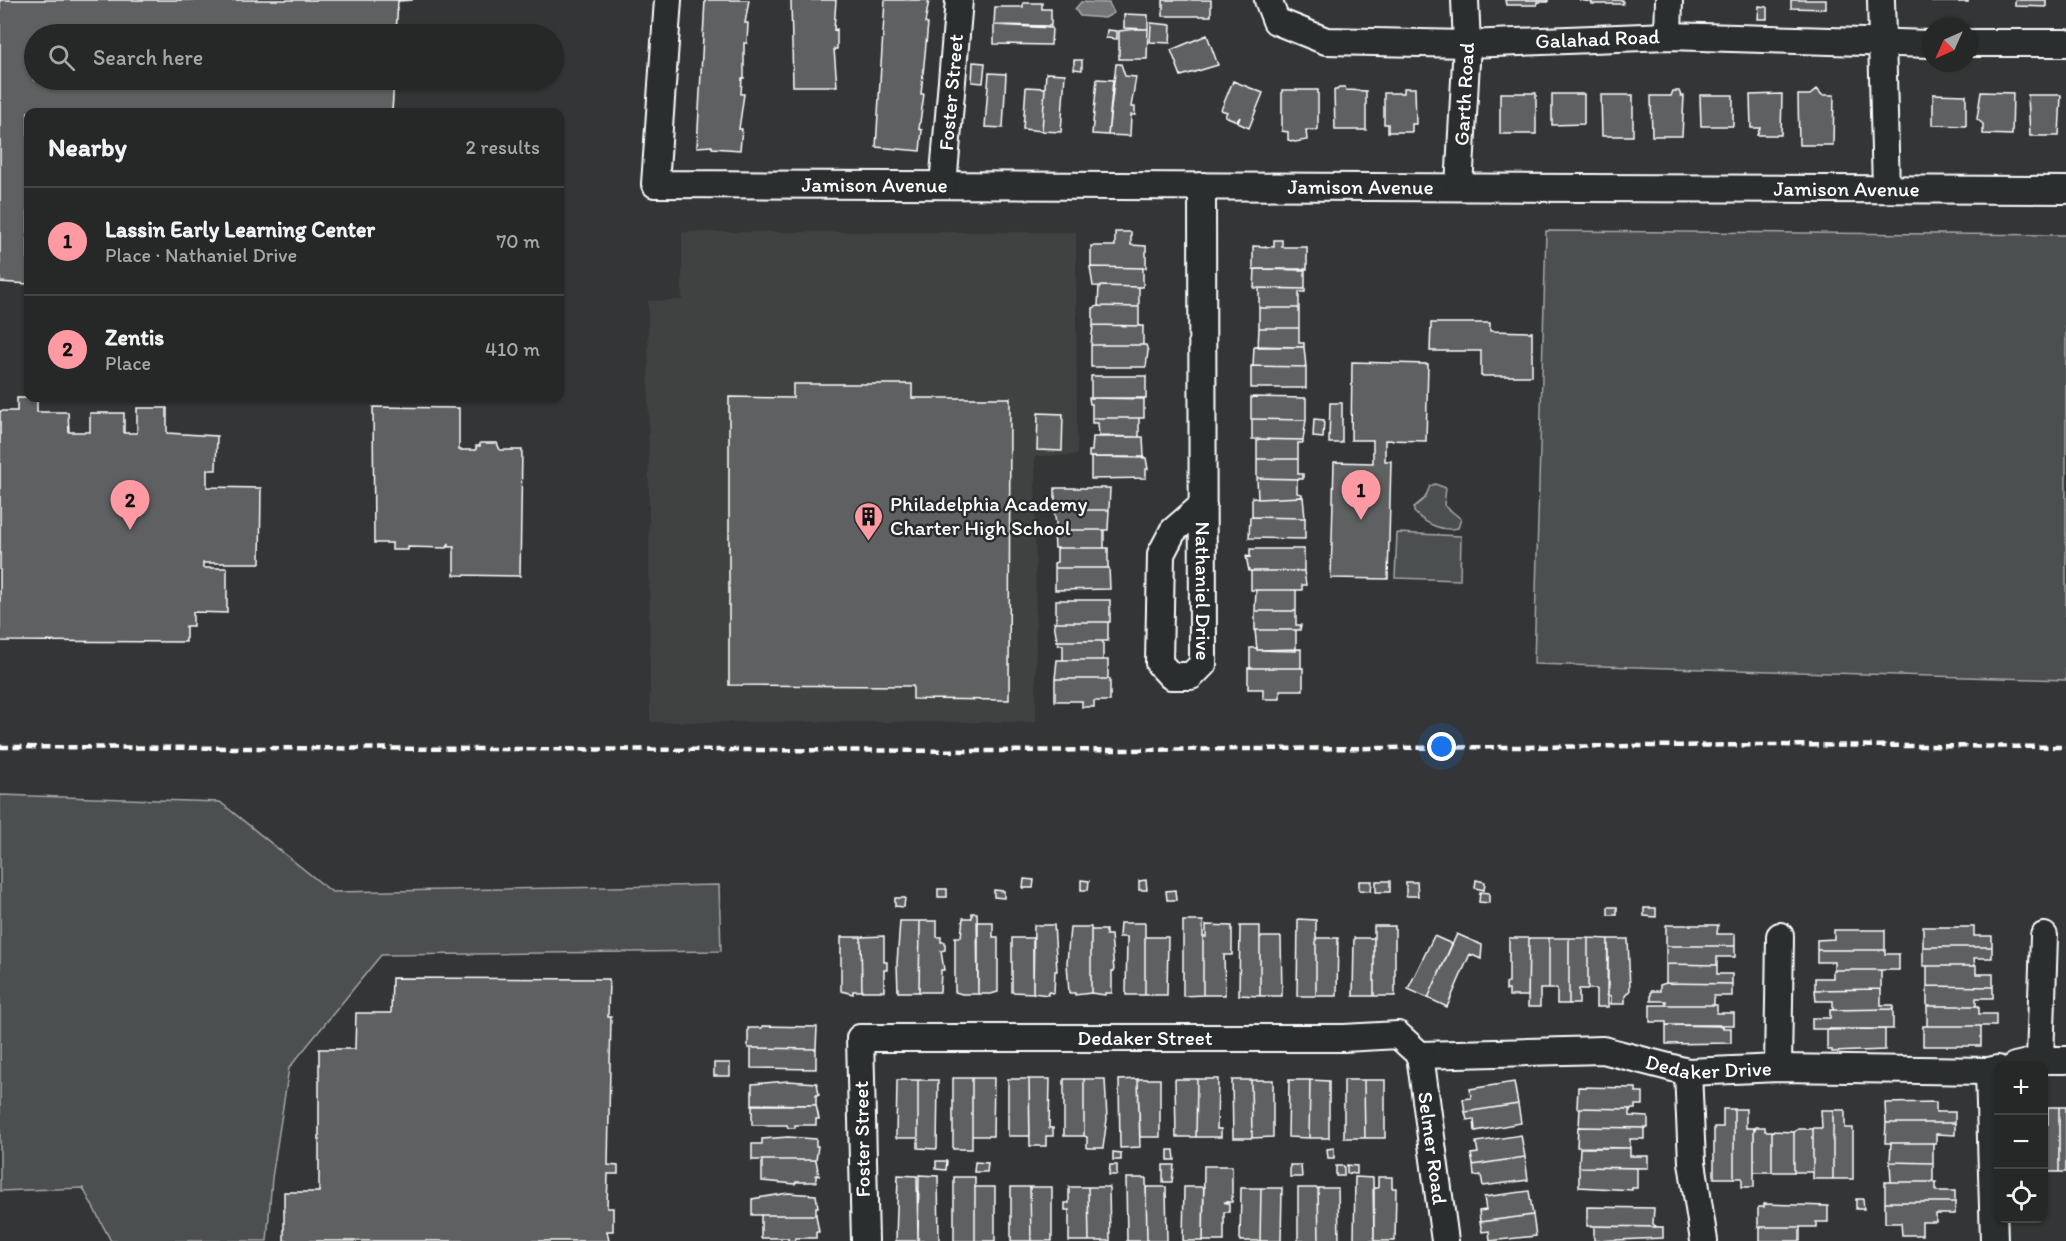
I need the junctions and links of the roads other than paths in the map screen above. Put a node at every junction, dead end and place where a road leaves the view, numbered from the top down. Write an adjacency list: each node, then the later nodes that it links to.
1 (668, 0): 13 (street, Jamison Avenue)
2 (959, 0): 13 (street, Foster Street)
3 (1465, 0): 9 (street, Garth Road)
4 (1669, 0): 7 (street)
5 (1881, 0): 10 (street)
6 (1271, 7): 9 (street, Galahad Road)
7 (1668, 36): 9 (street, Galahad Road); 10 (street, Galahad Road)
8 (2066, 43): 12 (street)
9 (1467, 44): 15 (street, Garth Road)
10 (1880, 44): 11 (street, Galahad Road); 16 (street)
11 (1922, 44)
12 (1976, 44)
13 (943, 185): 14 (street, Jamison Avenue)
14 (1203, 186): 15 (street, Jamison Avenue); 18 (street, Nathaniel Drive)
15 (1459, 187): 16 (street, Jamison Avenue)
16 (1886, 189): 17 (street, Jamison Avenue)
17 (2066, 190)
18 (1203, 505): 18 (street, Nathaniel Drive)
19 (1780, 936): 26 (street)
20 (2044, 936): 24 (street)
21 (860, 1038): 22 (street, Dedaker Street); 30 (street, Foster Street)
22 (1420, 1055): 28 (street, Dedaker Drive); 31 (street, Selmer Road)
23 (2066, 1060): 25 (street)
24 (2028, 1061)
25 (2048, 1061)
26 (1778, 1068): 27 (street, Dedaker Drive); 28 (street, Dedaker Drive)
27 (1994, 1070)
28 (1688, 1072): 32 (street)
29 (1994, 1115): 33 (street)
30 (865, 1241)
31 (1445, 1241)
32 (1704, 1241)
33 (1994, 1241)

